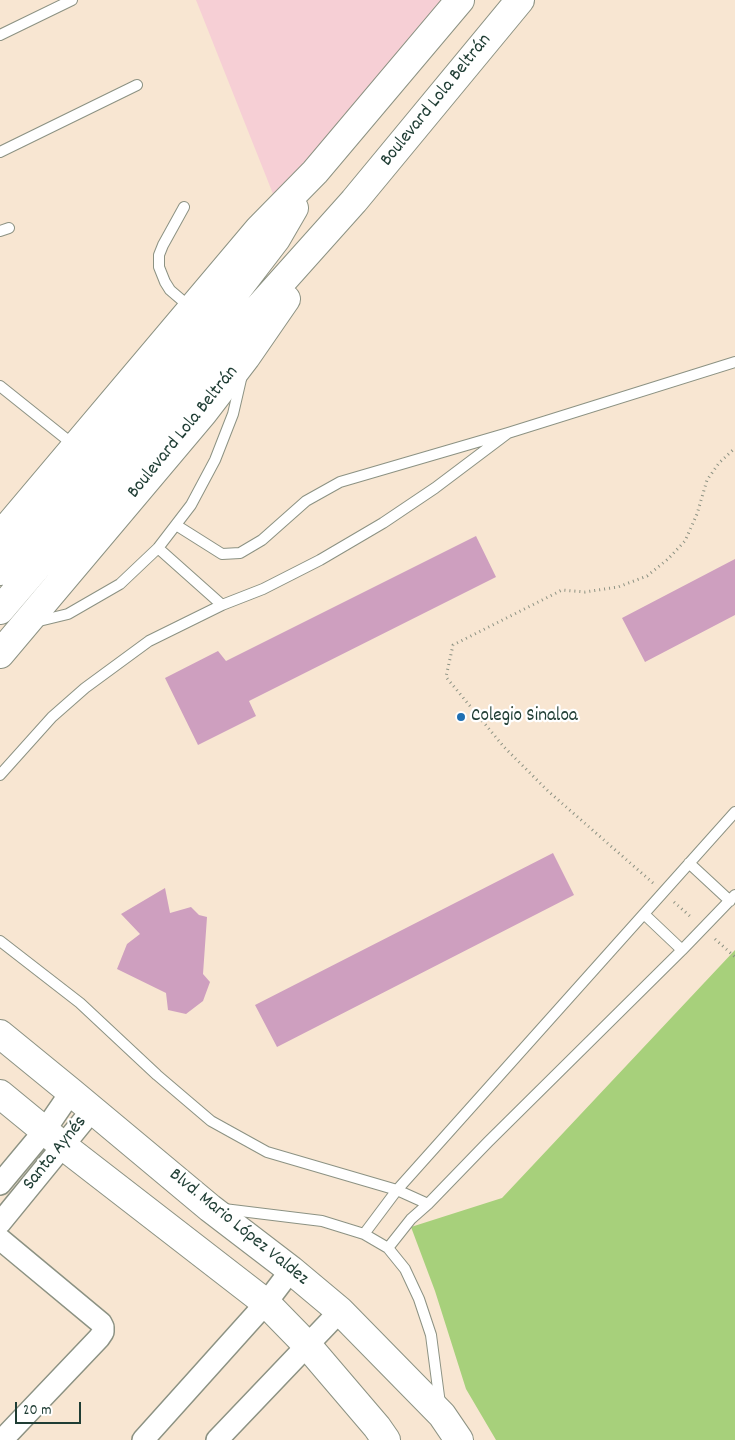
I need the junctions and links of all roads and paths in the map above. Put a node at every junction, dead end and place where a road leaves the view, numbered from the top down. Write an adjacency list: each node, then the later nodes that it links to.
1 (72, 0): 4 (lane)
2 (460, 0): 7 (main road)
3 (520, 0): 8 (main road, Boulevard Lola Beltrán)
4 (0, 35)
5 (137, 85): 6 (lane)
6 (0, 152)
7 (315, 172): 10 (main road); 20 (main road)
8 (354, 201): 11 (main road, Boulevard Lola Beltrán); 22 (main road, Boulevard Lola Beltrán)
9 (184, 207): 10 (lane)
10 (192, 309): 15 (main road)
11 (246, 357): 17 (lane); 23 (main road, Boulevard Lola Beltrán)
12 (735, 362): 14 (lane)
13 (0, 386): 15 (lane)
14 (508, 433): 17 (lane); 21 (lane)
15 (76, 446): 18 (main road)
16 (735, 448): 28 (path)
17 (176, 525): 19 (lane)
18 (0, 536)
19 (158, 548): 21 (lane); 23 (lane)
20 (0, 571)
21 (222, 605): 25 (lane)
22 (0, 610)
23 (25, 625): 24 (main road, Boulevard Lola Beltrán)
24 (0, 654)
25 (0, 775)
26 (735, 812): 27 (lane)
27 (689, 863): 28 (lane); 29 (lane)
28 (663, 892): 30 (lane); 31 (path)
29 (732, 898): 31 (lane)
30 (644, 914): 33 (lane); 41 (lane)
31 (703, 929): 33 (lane); 34 (path)
32 (0, 941): 41 (lane)
33 (682, 950): 42 (lane)
34 (735, 957)
35 (0, 1034): 36 (main road, Blvd. Mario López Valdez)
36 (72, 1092): 38 (main road, Blvd. Mario López Valdez); 39 (street, Santa Aynés)
37 (0, 1094): 39 (main road)
38 (93, 1109): 39 (street, Santa Aynés); 43 (main road, Blvd. Mario López Valdez)
39 (53, 1138): 40 (street, Santa Aynés); 44 (street, Santa Aynés); 49 (main road)
40 (0, 1184)
41 (397, 1190): 42 (lane); 45 (lane)
42 (428, 1204): 47 (lane)
43 (210, 1208): 45 (lane); 48 (main road, Blvd. Mario López Valdez)
44 (0, 1222)
45 (364, 1234): 47 (lane)
46 (0, 1239): 53 (street)
47 (388, 1248): 52 (lane)
48 (291, 1270): 49 (street); 50 (main road, Blvd. Mario López Valdez)
49 (266, 1303): 51 (main road); 54 (street)
50 (340, 1311): 51 (street); 52 (main road, Blvd. Mario López Valdez)
51 (307, 1345): 55 (street); 56 (main road)
52 (442, 1415): 57 (main road, Blvd. Mario López Valdez)
53 (2, 1439)
54 (143, 1440)
55 (217, 1440)
56 (386, 1440)
57 (459, 1440)

